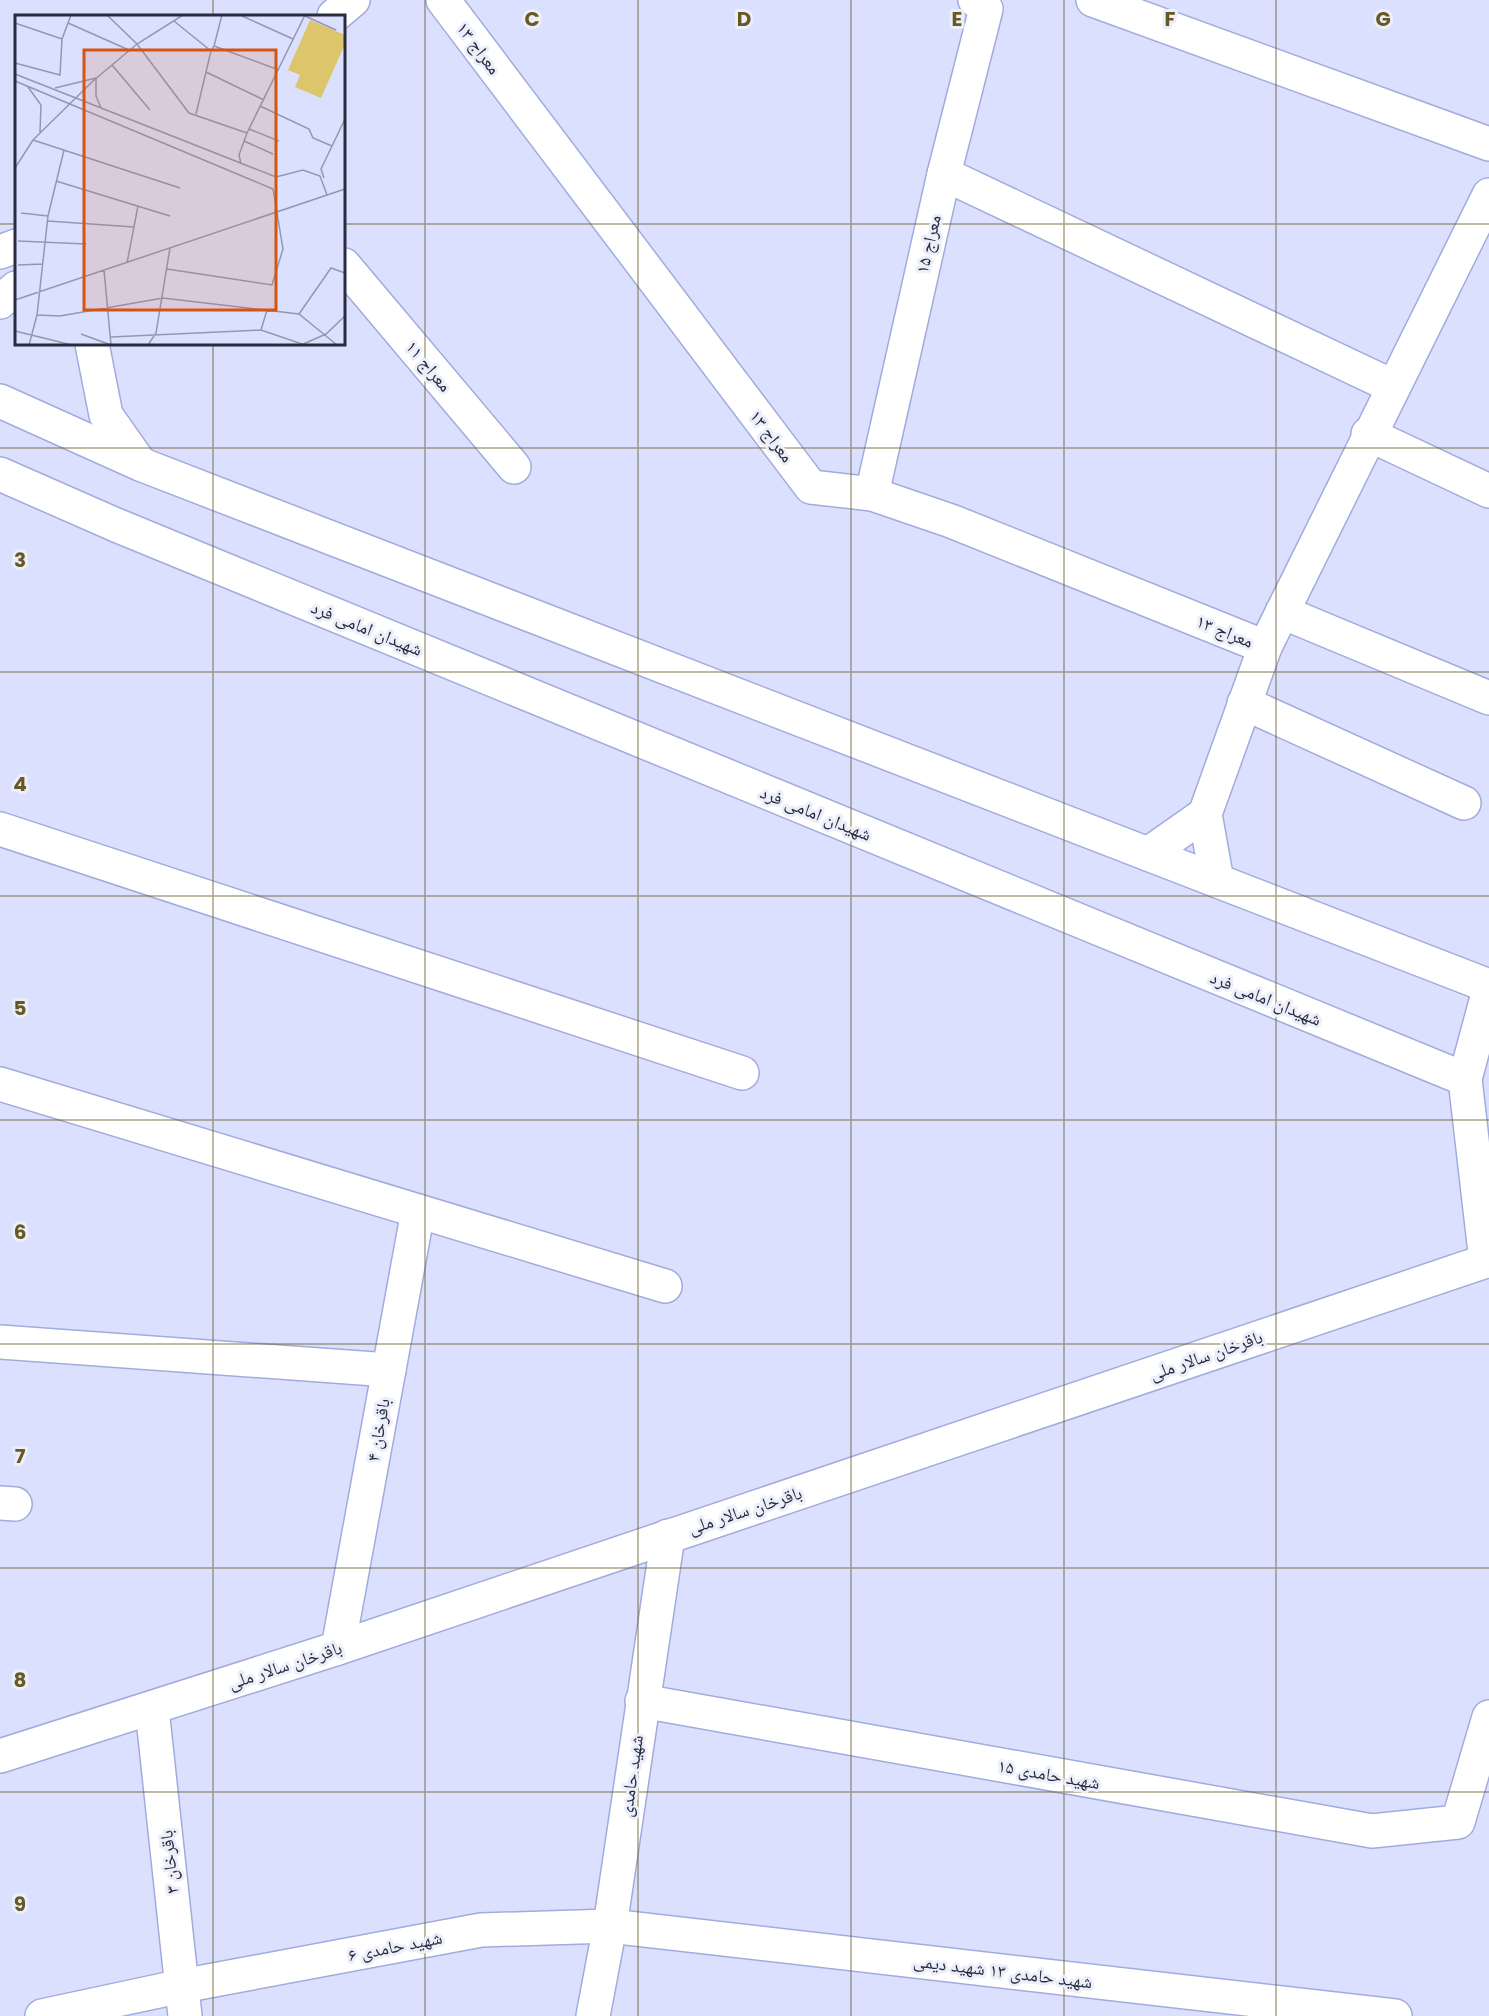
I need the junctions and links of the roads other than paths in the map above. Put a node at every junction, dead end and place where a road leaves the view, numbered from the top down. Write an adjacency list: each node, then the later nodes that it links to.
1 (443, 0): 20 (street, معراج ۱۳)
2 (1094, 0): 4 (street)
3 (984, 3): 5 (street, معراج ۱۵)
4 (1489, 144)
5 (944, 174): 13 (street); 20 (street, معراج ۱۵)
6 (1489, 195): 13 (street)
7 (15, 246): 8 (street)
8 (0, 252)
9 (345, 265): 17 (street, معراج ۱۱)
10 (15, 289): 11 (street)
11 (0, 303)
12 (92, 345): 16 (street)
13 (1392, 386): 15 (street)
14 (0, 401): 16 (street)
15 (1368, 434): 19 (street); 21 (street)
16 (140, 464): 28 (street)
17 (514, 467)
18 (0, 474): 32 (street, شهیدان امامی فرد)
19 (1489, 491)
20 (872, 494): 22 (street, معراج ۱۳)
21 (1282, 612): 22 (street); 23 (street)
22 (1264, 647): 24 (street)
23 (1489, 698)
24 (1244, 703): 25 (street); 26 (street)
25 (1464, 803)
26 (1205, 814): 28 (street); 29 (street)
27 (0, 829): 31 (street)
28 (1148, 854): 29 (street)
29 (1217, 881): 30 (street)
30 (1489, 988): 32 (street)
31 (742, 1073)
32 (1465, 1079): 35 (street)
33 (0, 1084): 34 (street)
34 (418, 1211): 36 (street); 38 (street, باقرخان ۴)
35 (1488, 1266): 39 (street, باقرخان سالار ملی)
36 (665, 1287)
37 (0, 1342): 38 (street)
38 (389, 1371): 40 (street, باقرخان ۴)
39 (668, 1536): 40 (street, باقرخان سالار ملی); 41 (street, شهید حامدی)
40 (338, 1648): 42 (street, باقرخان سالار ملی)
41 (642, 1701): 43 (street, شهید حامدی ۱۵); 45 (street, شهید حامدی)
42 (152, 1709): 44 (street, باقرخان سالار ملی); 46 (street, باقرخان ۳)
43 (1489, 1717)
44 (0, 1756)
45 (610, 1926): 46 (street, شهید حامدی ۶); 48 (street, شهید حامدی); 49 (street, شهید حامدی ۱۳ شهید دیمی)
46 (184, 2001): 47 (street, شهید حامدی ۶)
47 (42, 2016)
48 (593, 2016)
49 (1395, 2016)

